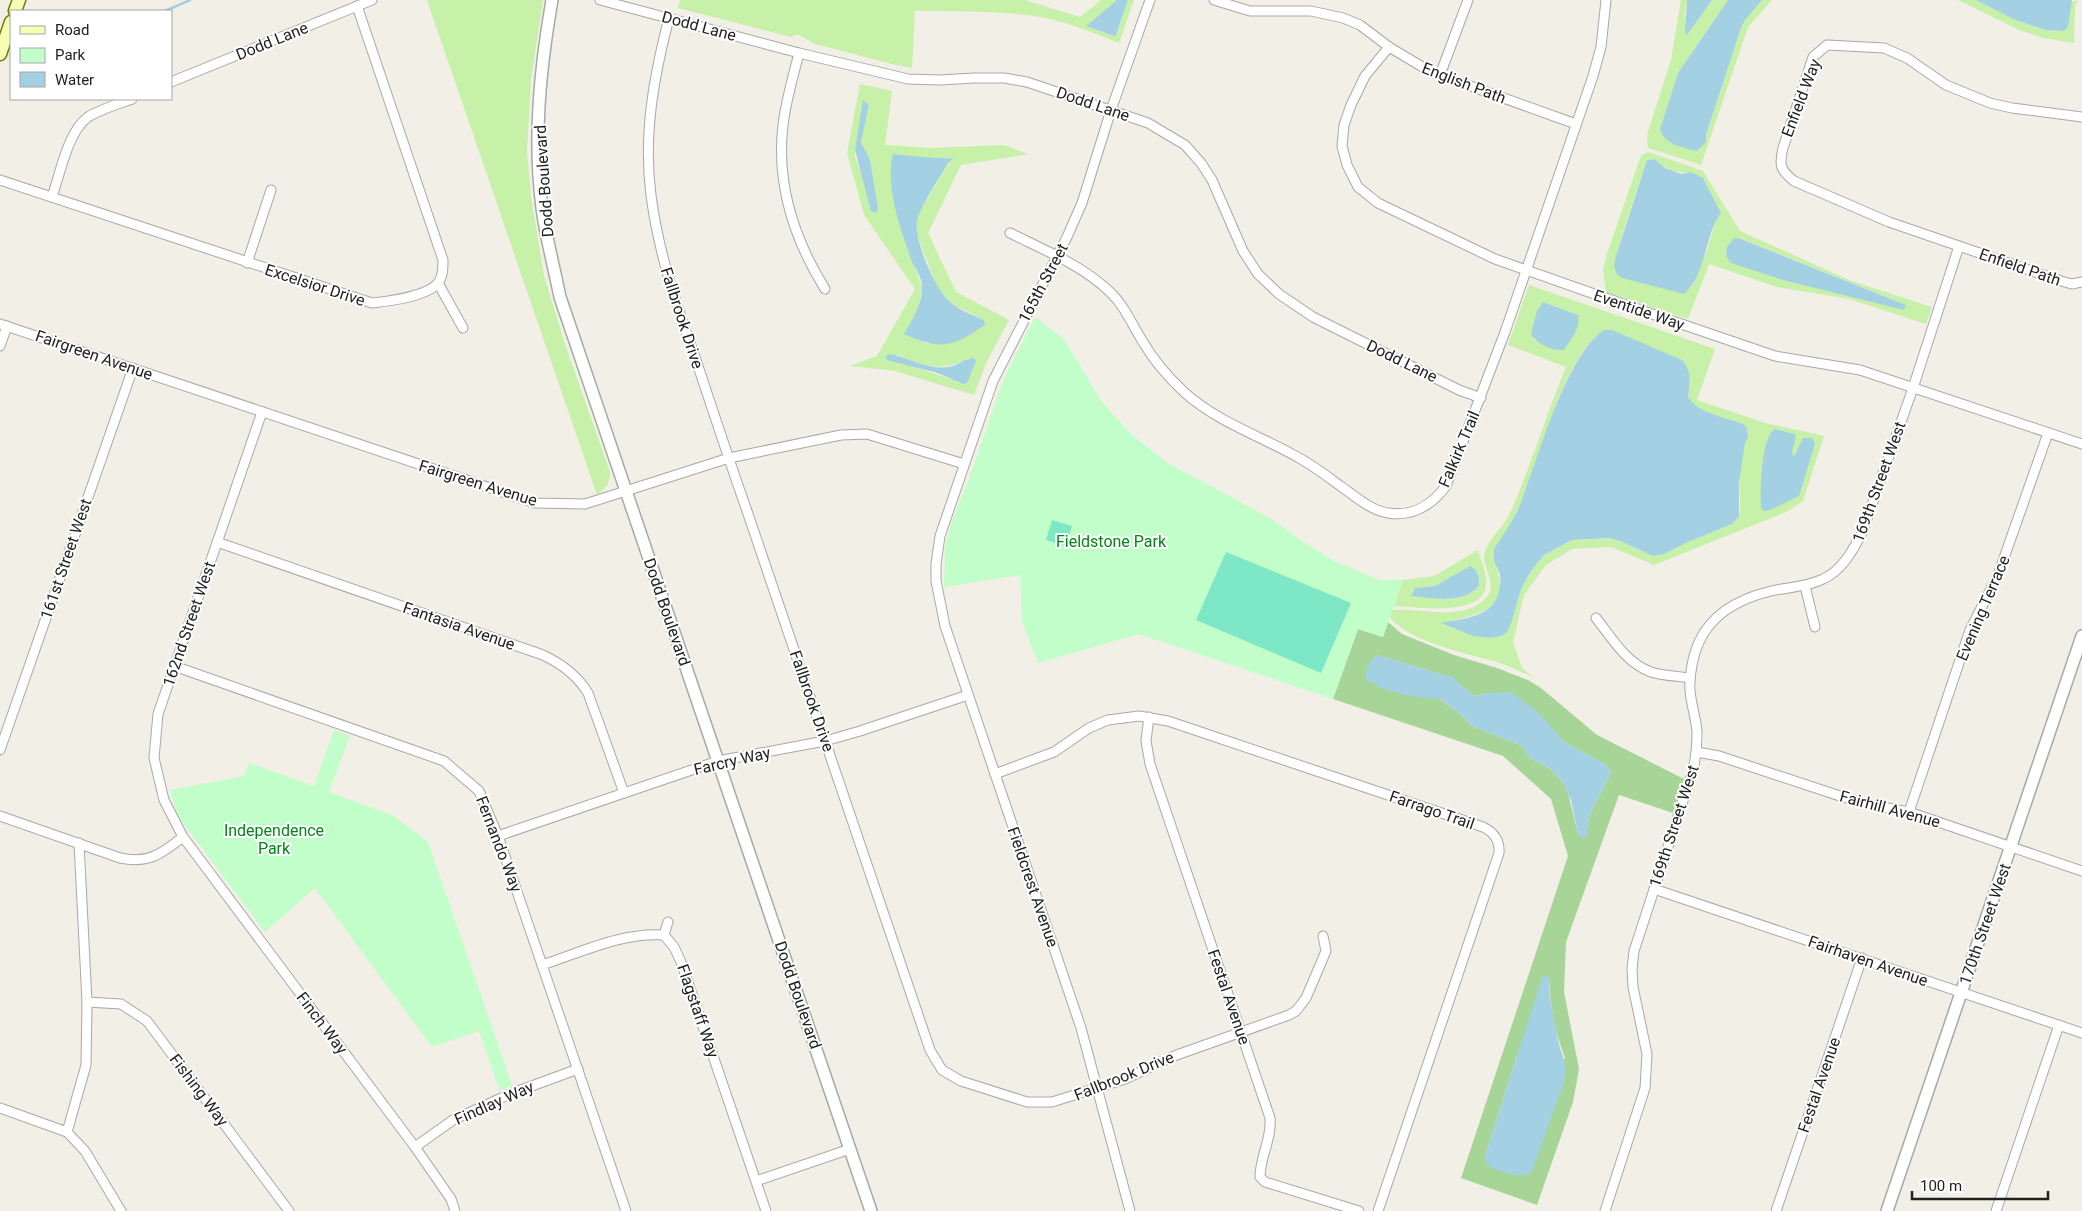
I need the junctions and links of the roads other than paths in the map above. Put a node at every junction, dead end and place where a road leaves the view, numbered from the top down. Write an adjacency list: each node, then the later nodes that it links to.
1 (372, 0): 8 (street, Dodd Lane)
2 (552, 0): 42 (street, Dodd Boulevard)
3 (600, 0): 9 (street, Dodd Lane)
4 (1150, 0): 17 (street, 165th Street)
5 (1214, 0): 11 (street, English Path)
6 (1468, 0): 14 (street)
7 (1606, 0): 19 (street, Falkirk Trail)
8 (357, 6): 15 (street, Dodd Lane); 29 (street)
9 (669, 18): 12 (street, Dodd Lane); 40 (street, Fallbrook Drive)
10 (10, 25): 13 (main road)
11 (1389, 47): 14 (street, English Path); 27 (street, Eventide Way)
12 (799, 53): 17 (street, Dodd Lane); 30 (street)
13 (0, 54)
14 (1440, 75): 19 (street, English Path)
15 (172, 82)
16 (130, 100): 22 (street)
17 (1111, 110): 25 (street, 165th Street); 36 (street, Dodd Lane)
18 (2082, 118): 24 (street, Enfield Way)
19 (1576, 124): 27 (street, Falkirk Trail)
20 (0, 180): 22 (street, Excelsior Drive)
21 (271, 190): 26 (street)
22 (52, 197): 26 (street, Excelsior Drive)
23 (1010, 233): 25 (street, Falkirk Trail)
24 (1959, 246): 28 (street, Enfield Path); 35 (street, 169th Street West)
25 (1057, 256): 36 (street, Falkirk Trail); 41 (street, 165th Street)
26 (247, 263): 29 (street, Excelsior Drive)
27 (1526, 271): 35 (street, Eventide Way); 36 (street, Falkirk Trail)
28 (2082, 282)
29 (438, 283): 32 (street)
30 (825, 289)
31 (3, 325): 33 (street); 34 (street, Fairgreen Avenue)
32 (463, 328)
33 (0, 346)
34 (132, 368): 37 (street, Fairgreen Avenue); 54 (street, 161st Street West)
35 (1913, 388): 38 (street, Eventide Way); 45 (street, 169th Street West)
36 (1481, 398)
37 (262, 412): 42 (street, Fairgreen Avenue); 43 (street, 162nd Street West)
38 (2048, 433): 39 (street, Eventide Way); 59 (street, Evening Terrace)
39 (2082, 444)
40 (729, 458): 41 (street, Fairgreen Avenue); 42 (street, Fairgreen Avenue); 53 (street, Fallbrook Drive)
41 (964, 464): 44 (street, 165th Street)
42 (626, 492): 56 (street, Dodd Boulevard)
43 (217, 542): 49 (street, 162nd Street West); 58 (street, Fantasia Avenue)
44 (936, 564): 51 (street, Fieldcrest Avenue)
45 (1805, 586): 47 (street); 50 (street, 169th Street West)
46 (1596, 618): 50 (street)
47 (1816, 627)
48 (2082, 636): 64 (street, 170th Street West)
49 (174, 666): 61 (street, Fernando Way); 62 (street, 162nd Street West)
50 (1690, 678): 55 (street, 169th Street West)
51 (968, 695): 53 (street, Farcry Way); 57 (street, Fieldcrest Avenue)
52 (1149, 716): 57 (street, Farrago Trail); 75 (street, Festal Avenue); 92 (street, Farrago Trail)
53 (825, 741): 56 (street, Farcry Way); 78 (street, Fallbrook Drive)
54 (0, 750)
55 (1696, 752): 59 (street, Fairhill Avenue); 66 (street, 169th Street West)
56 (718, 761): 58 (street, Farcry Way); 82 (street, Dodd Boulevard)
57 (995, 774): 78 (street, Fieldcrest Avenue)
58 (624, 793): 61 (street, Farcry Way)
59 (1909, 812): 64 (street, Fairhill Avenue)
60 (0, 816): 63 (street)
61 (498, 836): 71 (street, Fernando Way)
62 (183, 837): 63 (street); 81 (street, Finch Way)
63 (79, 843): 73 (street)
64 (2010, 847): 65 (street, Fairhill Avenue); 72 (street, 170th Street West)
65 (2082, 871)
66 (1654, 888): 70 (street, Fairhaven Avenue); 93 (street, 169th Street West)
67 (668, 922): 68 (street)
68 (664, 935): 71 (street); 83 (street, Flagstaff Way)
69 (1323, 936): 75 (street, Fallbrook Drive)
70 (1862, 958): 72 (street, Fairhaven Avenue); 94 (street, Festal Avenue)
71 (542, 965): 77 (street, Fernando Way)
72 (1962, 992): 74 (street, Fairhaven Avenue); 95 (street, 170th Street West)
73 (87, 1002): 80 (street); 85 (street, Fishing Way)
74 (2059, 1026): 76 (street, Fairhaven Avenue); 96 (street)
75 (1242, 1032): 78 (street, Fallbrook Drive); 91 (street, Festal Avenue)
76 (2082, 1033)
77 (578, 1069): 81 (street, Findlay Way); 87 (street, Fernando Way)
78 (1098, 1089): 90 (street, Fieldcrest Avenue)
79 (0, 1108): 80 (street)
80 (67, 1132): 84 (street)
81 (415, 1147): 86 (street, Finch Way)
82 (850, 1149): 83 (street); 89 (street, Dodd Boulevard)
83 (756, 1181): 88 (street, Flagstaff Way)
84 (122, 1211)
85 (289, 1211)
86 (455, 1211)
87 (626, 1211)
88 (766, 1211)
89 (871, 1211)
90 (1130, 1211)
91 (1359, 1211)
92 (1378, 1211)
93 (1605, 1211)
94 (1776, 1211)
95 (1887, 1211)
96 (1996, 1211)

